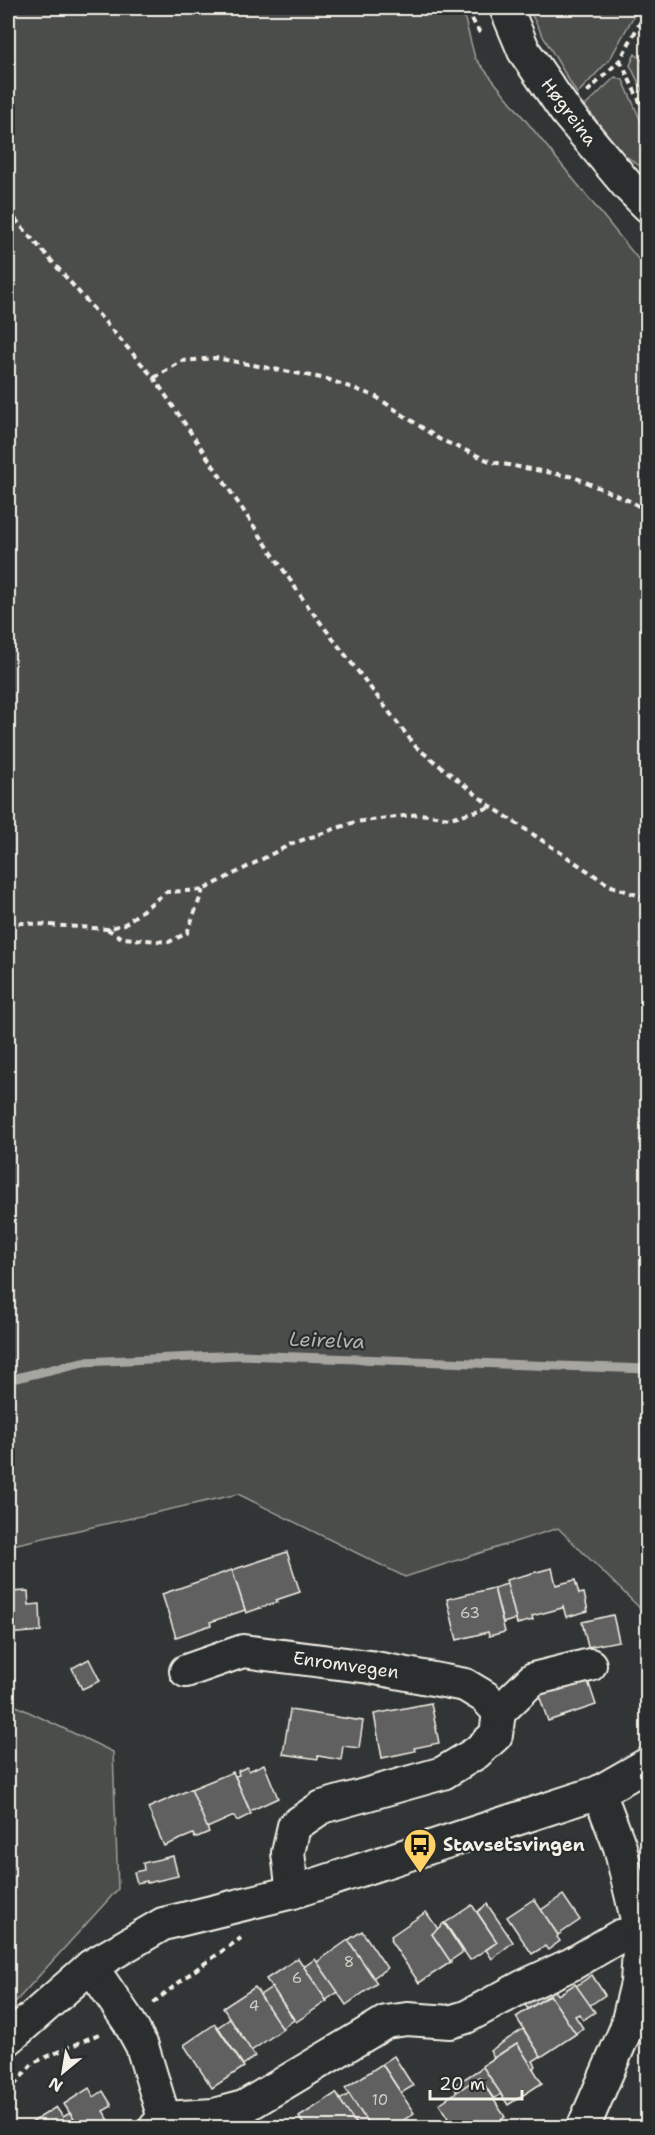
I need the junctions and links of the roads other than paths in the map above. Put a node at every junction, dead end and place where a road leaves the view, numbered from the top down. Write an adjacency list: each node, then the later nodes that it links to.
1 (506, 8): 2 (street, Høgreina)
2 (648, 206)
3 (590, 1665): 5 (street)
4 (186, 1671): 5 (street, Enromvegen)
5 (499, 1712): 8 (street)
6 (648, 1764): 7 (street)
7 (599, 1792): 8 (street); 9 (street)
8 (293, 1892): 10 (street)
9 (644, 1932): 12 (street); 13 (street)
10 (91, 1966): 11 (street); 12 (street)
11 (8, 2039)
12 (160, 2124)
13 (583, 2127)

